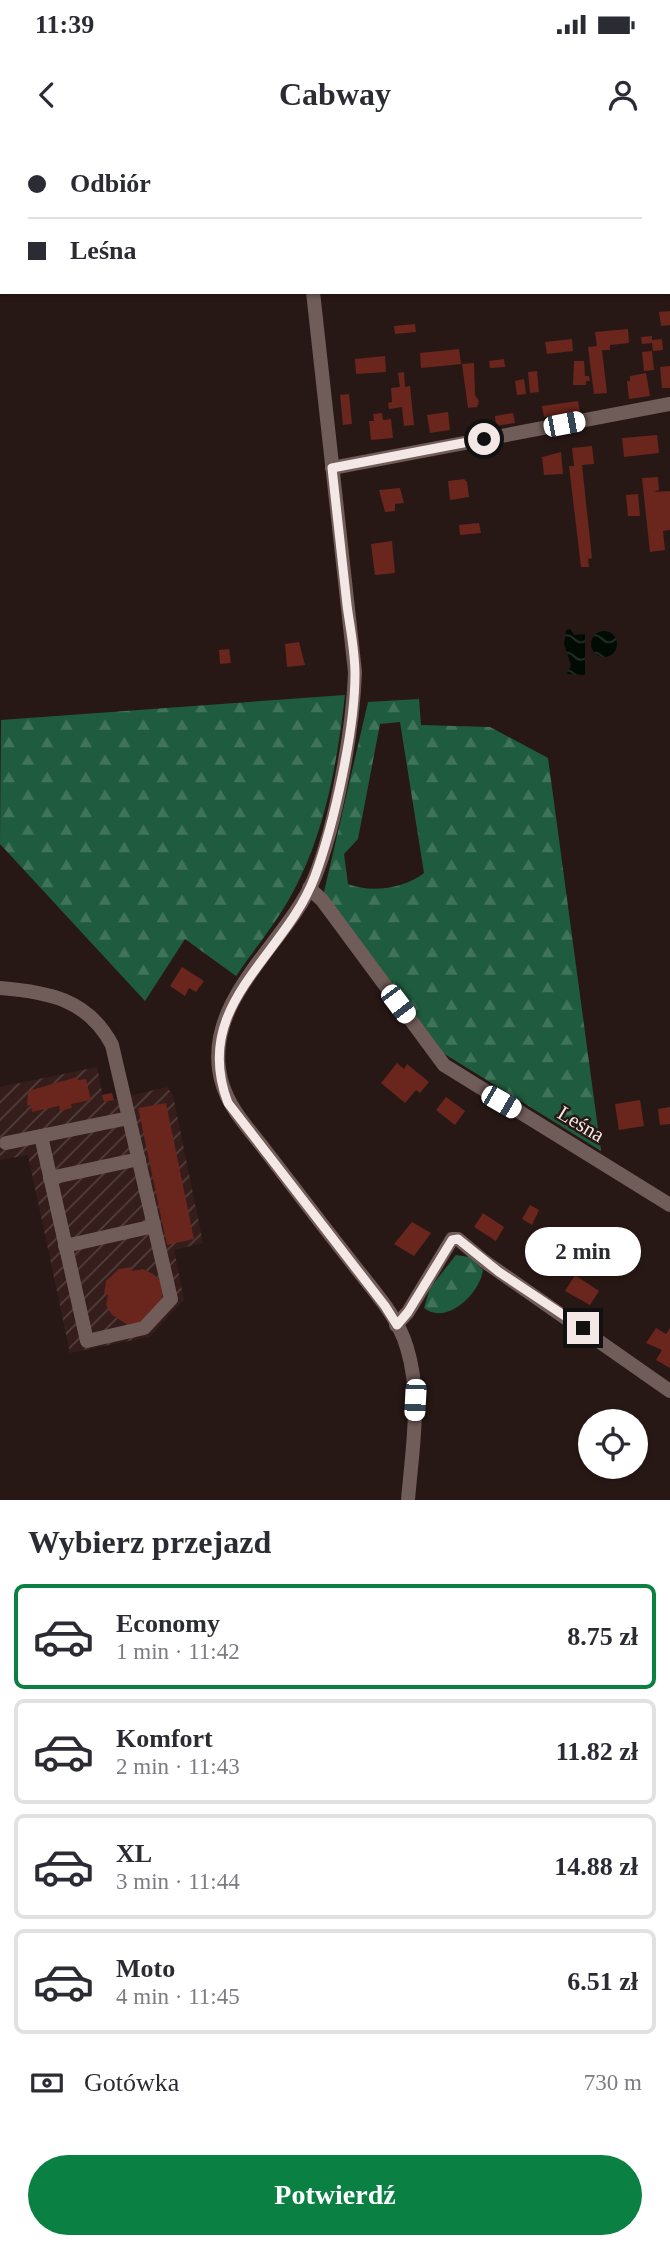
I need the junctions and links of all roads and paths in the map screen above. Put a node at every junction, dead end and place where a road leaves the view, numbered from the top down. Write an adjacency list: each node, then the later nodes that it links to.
1 (313, 294): 3 (street)
2 (670, 404): 3 (street)
3 (332, 468): 4 (street)
4 (309, 888): 11 (street, Leśna); 14 (street)
5 (0, 988): 6 (street)
6 (129, 1118): 7 (street); 9 (street)
7 (41, 1136): 8 (street); 10 (street)
8 (6, 1143)
9 (139, 1159): 10 (street); 12 (street)
10 (50, 1178): 13 (street)
11 (670, 1205)
12 (154, 1226): 13 (street); 13 (street)
13 (65, 1247)
14 (397, 1325): 15 (street); 16 (street)
15 (670, 1391)
16 (408, 1500)

